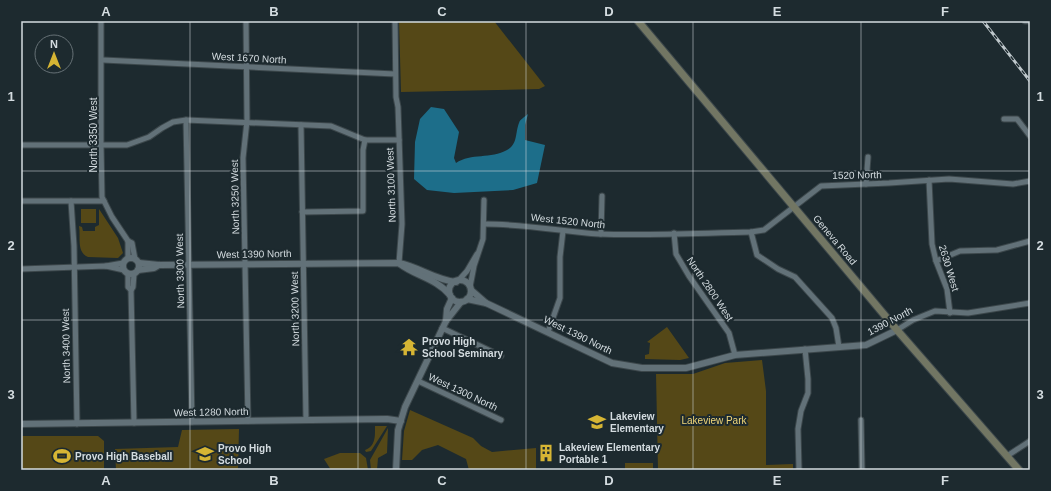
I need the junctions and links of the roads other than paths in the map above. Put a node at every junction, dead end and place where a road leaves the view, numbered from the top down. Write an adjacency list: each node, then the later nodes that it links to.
1 (102, 21): 7 (street, North 3350 West)
2 (246, 21): 8 (street, North 3250 West)
3 (394, 21): 9 (street, North 3100 West)
4 (638, 21): 28 (main road, Geneva Road)
5 (1025, 21): 6 (street)
6 (1030, 21)
7 (103, 60): 8 (street, West 1670 North); 18 (street, North 3350 West)
8 (246, 66): 9 (street, West 1670 North); 12 (street, North 3250 West)
9 (395, 74): 16 (street, North 3100 West)
10 (1004, 119): 14 (street)
11 (186, 120): 12 (street); 18 (street); 43 (street, North 3300 West)
12 (247, 121): 13 (street); 44 (street, North 3250 West)
13 (301, 125): 15 (street); 29 (street, North 3200 West)
14 (1030, 136)
15 (365, 140): 16 (street); 29 (street)
16 (399, 140): 42 (street, North 3100 West)
17 (21, 145): 18 (street)
18 (101, 145): 27 (street, North 3350 West)
19 (868, 157): 22 (street)
20 (929, 180): 21 (street, 1520 North); 22 (street, 1520 North); 40 (street, 2630 West)
21 (1030, 180)
22 (866, 184): 28 (street, 1520 North)
23 (602, 196): 34 (street)
24 (484, 200): 30 (street)
25 (21, 201): 26 (street)
26 (71, 201): 27 (street); 47 (street, North 3400 West)
27 (104, 201): 35 (street, North 3350 West)
28 (794, 207): 32 (street, 1520 North); 59 (main road, Geneva Road)
29 (302, 212): 41 (street, North 3200 West)
30 (484, 224): 31 (street, West 1520 North); 37 (street)
31 (563, 231): 34 (street, West 1520 North); 60 (street)
32 (751, 232): 33 (street, 1520 North); 61 (street)
33 (674, 233): 34 (street, West 1520 North); 63 (street, North 2800 West)
34 (601, 234)
35 (128, 241): 38 (street); 39 (street, North 3350 West)
36 (1030, 241): 40 (street)
37 (478, 254): 50 (street); 51 (street)
38 (126, 261): 39 (street, West 1390 North); 46 (street, West 1390 North); 49 (street)
39 (137, 261): 45 (street, West 1390 North); 49 (street)
40 (936, 261): 56 (street, 2630 West)
41 (304, 263): 42 (street, West 1390 North); 44 (street, West 1390 North); 66 (street, North 3200 West)
42 (398, 263): 50 (street, West 1390 North); 52 (street)
43 (189, 264): 44 (street, West 1390 North); 45 (street, West 1390 North); 71 (street, North 3300 West)
44 (246, 264): 69 (street, North 3250 West)
45 (159, 265): 49 (street, West 1390 North)
46 (106, 266): 47 (street, West 1390 North); 49 (street, West 1390 North)
47 (74, 267): 48 (street, West 1390 North); 74 (street, North 3400 West)
48 (21, 269)
49 (131, 272): 72 (street)
50 (457, 281): 51 (street); 52 (street)
51 (471, 288): 53 (street); 54 (street, West 1390 North)
52 (451, 296): 53 (street); 57 (street)
53 (464, 301): 54 (street, West 1390 North); 57 (street)
54 (486, 303): 60 (street, West 1390 North)
55 (1030, 303): 56 (street, 1390 North)
56 (950, 312): 59 (street, 1390 North)
57 (446, 321): 58 (street)
58 (442, 328): 64 (street); 65 (street)
59 (897, 330): 61 (street, 1390 North); 76 (main road, Geneva Road)
60 (548, 332): 63 (street, West 1390 North)
61 (839, 347): 62 (street, 1390 North)
62 (805, 349): 63 (street, 1390 North); 78 (street)
63 (735, 354)
64 (501, 356)
65 (418, 381): 67 (street, West 1300 North); 70 (street)
66 (306, 420): 69 (street, West 1280 North); 70 (street, West 1280 North)
67 (501, 420)
68 (861, 420): 79 (street)
69 (248, 421): 71 (street, West 1280 North)
70 (400, 421): 77 (street)
71 (192, 422): 72 (street, West 1280 North)
72 (134, 423): 74 (street, West 1280 North)
73 (21, 424): 74 (street, West 1280 North)
74 (77, 424)
75 (1030, 442): 76 (street)
76 (1007, 456): 80 (main road, Geneva Road)
77 (396, 470)
78 (799, 470)
79 (862, 470)
80 (1019, 470)

